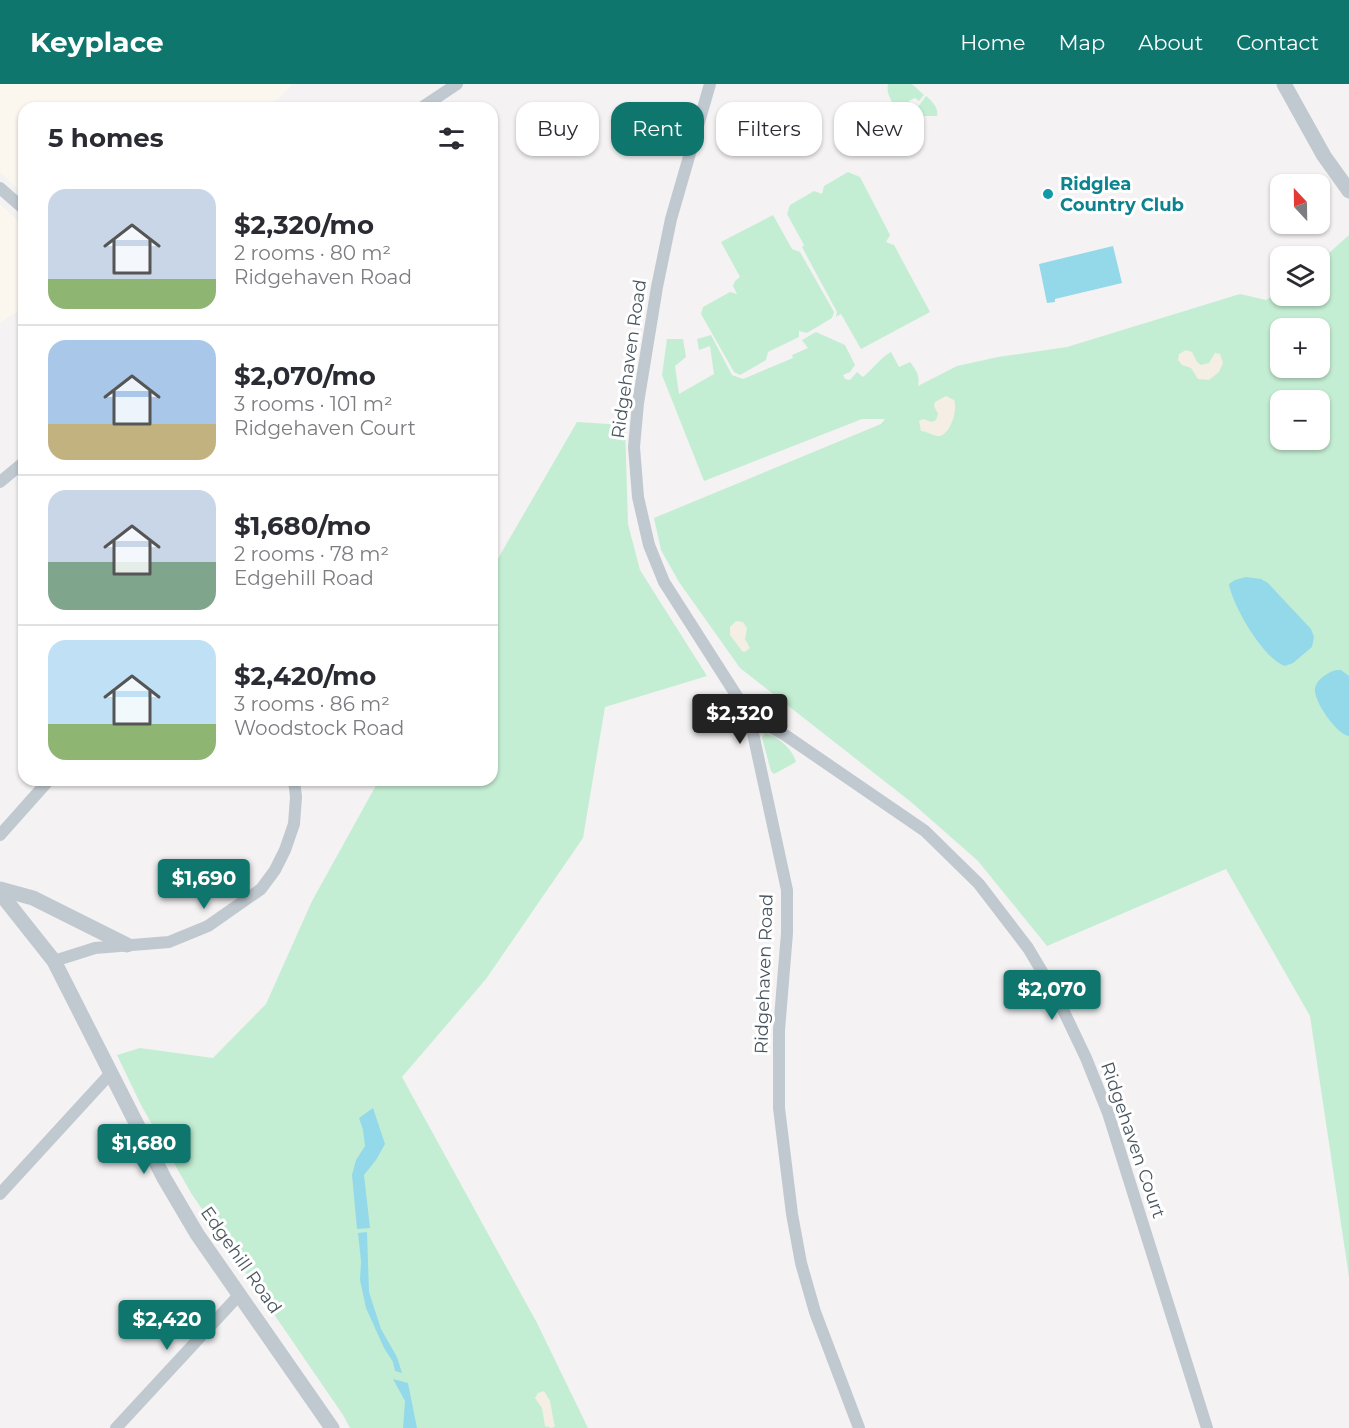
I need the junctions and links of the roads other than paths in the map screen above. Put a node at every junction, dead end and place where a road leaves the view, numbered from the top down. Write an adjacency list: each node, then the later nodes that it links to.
1 (457, 84): 4 (street)
2 (710, 84): 10 (street, Ridgehaven Road)
3 (1284, 84): 6 (street)
4 (430, 102)
5 (0, 188): 7 (street)
6 (1349, 191)
7 (18, 204)
8 (18, 467): 9 (street)
9 (0, 482)
10 (749, 715): 22 (street, Ridgehaven Road); 23 (street, Ridgehaven Court)
11 (44, 786): 13 (street)
12 (295, 786): 15 (street)
13 (0, 835)
14 (0, 891): 15 (street); 16 (street, Edgehill Road)
15 (127, 945): 16 (street)
16 (54, 961): 17 (street, Edgehill Road)
17 (110, 1074): 18 (street); 19 (street, Edgehill Road)
18 (0, 1194)
19 (240, 1294): 20 (street); 21 (street, Edgehill Road)
20 (116, 1428)
21 (332, 1428)
22 (859, 1428)
23 (1207, 1428)

